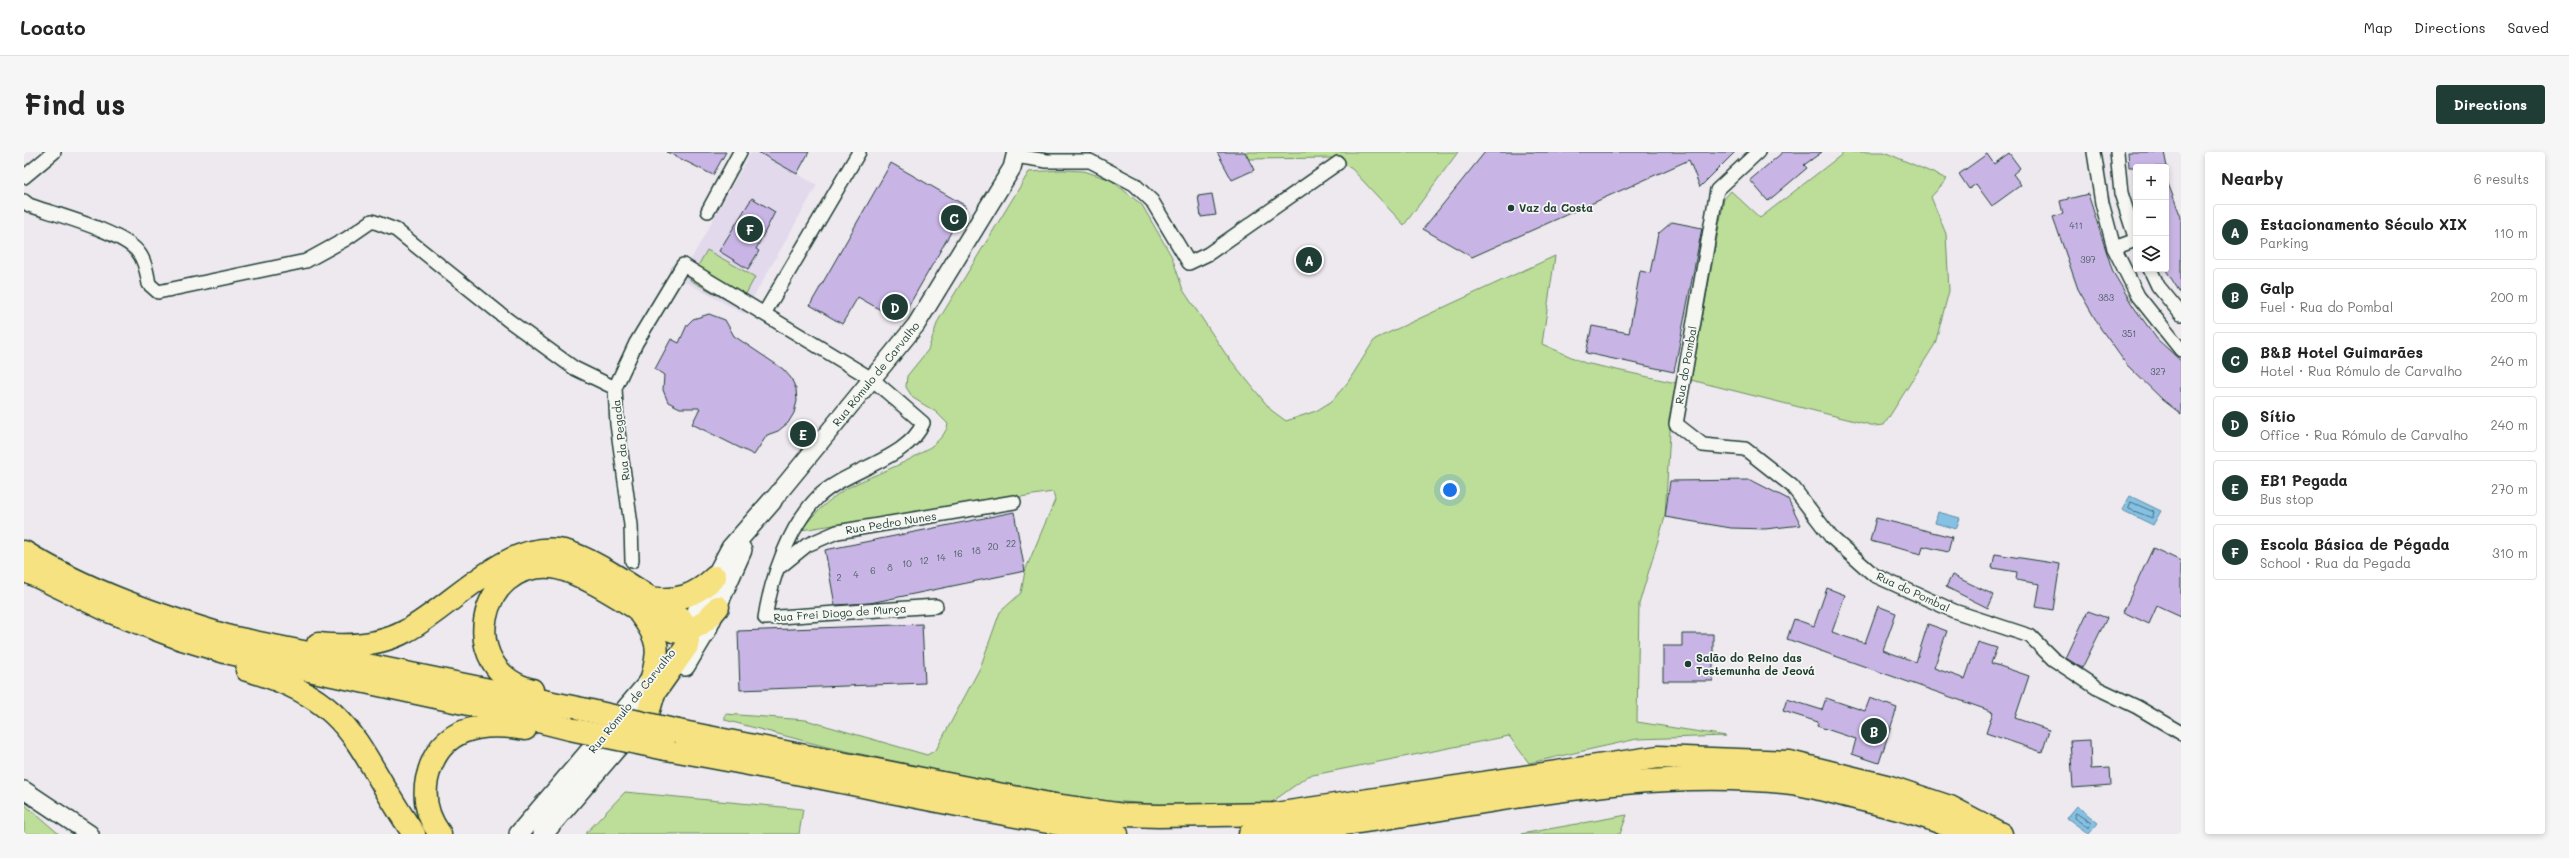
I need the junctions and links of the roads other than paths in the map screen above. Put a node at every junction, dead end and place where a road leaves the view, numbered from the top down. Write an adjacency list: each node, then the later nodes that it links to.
1 (54, 152): 9 (street)
2 (740, 152): 11 (street)
3 (859, 152): 16 (street)
4 (1758, 152): 38 (street, Rua do Pombal)
5 (2094, 152): 14 (street)
6 (2117, 152): 12 (street)
7 (1016, 154): 8 (street, Rua Rómulo de Carvalho); 19 (street, Rua Rómulo de Carvalho)
8 (1338, 164)
9 (24, 177)
10 (24, 201): 20 (street)
11 (708, 211)
12 (2135, 236)
13 (2133, 241): 14 (street)
14 (2114, 248): 18 (street)
15 (2151, 272): 17 (street)
16 (765, 312): 19 (street); 20 (street, Rua da Pegada)
17 (2181, 314)
18 (2181, 350)
19 (872, 379): 21 (street, Rua Rómulo de Carvalho); 25 (street, Rua Frei Diogo de Murça)
20 (616, 388): 24 (street, Rua da Pegada)
21 (772, 501): 27 (main road, Rua Rómulo de Carvalho); 30 (main road, Rua Rómulo de Carvalho)
22 (1014, 502): 25 (street, Rua Pedro Nunes)
23 (24, 552): 33 (highway)
24 (632, 561)
25 (778, 569): 29 (street, Rua Frei Diogo de Murça)
26 (24, 570): 32 (highway)
27 (715, 577): 28 (highway); 31 (main road, Rua Rómulo de Carvalho)
28 (643, 604): 31 (highway); 33 (highway); 34 (highway); 35 (highway)
29 (936, 606)
30 (718, 607): 31 (highway); 36 (main road, Rua Rómulo de Carvalho)
31 (687, 630): 34 (main road, Rua Rómulo de Carvalho); 36 (highway)
32 (179, 638): 37 (highway); 41 (highway)
33 (286, 649): 35 (highway)
34 (651, 681): 43 (main road, Rua Rómulo de Carvalho)
35 (582, 709): 48 (highway, bridge)
36 (649, 710): 44 (main road, Rua Rómulo de Carvalho)
37 (570, 729): 42 (highway); 45 (highway, bridge)
38 (2181, 733)
39 (24, 790): 40 (street)
40 (90, 834)
41 (414, 834)
42 (440, 834)
43 (519, 834)
44 (544, 834)
45 (1117, 834)
46 (1250, 834): 47 (highway)
47 (1967, 834)
48 (2001, 834)

